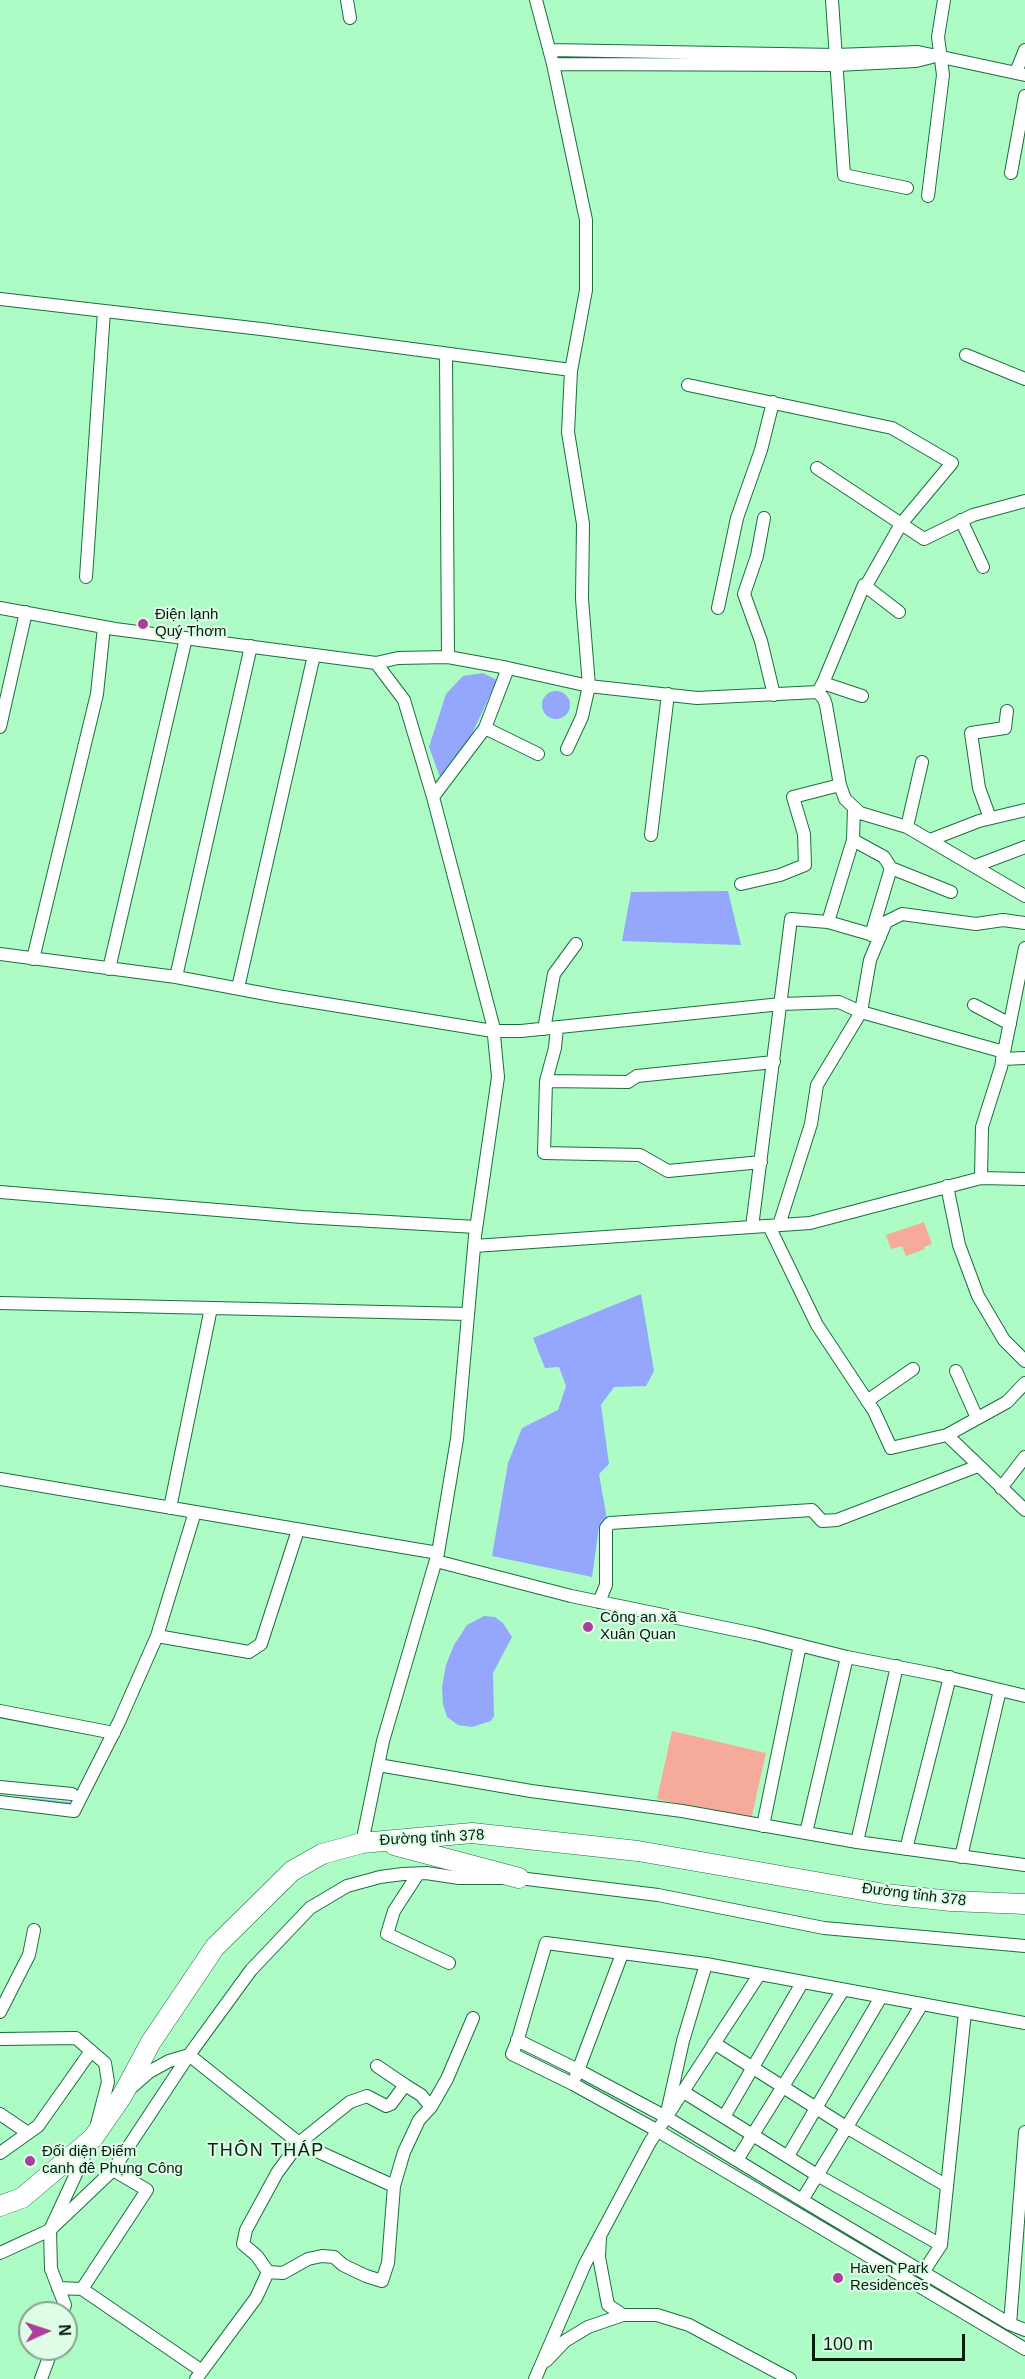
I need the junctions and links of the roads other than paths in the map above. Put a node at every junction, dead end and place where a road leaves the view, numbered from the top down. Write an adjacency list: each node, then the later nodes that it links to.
1 (347, 0): 5 (street)
2 (536, 0): 6 (street)
3 (832, 0): 9 (street)
4 (944, 0): 8 (street)
5 (350, 18)
6 (549, 50): 9 (street); 10 (street)
7 (1025, 50): 11 (street)
8 (941, 55): 9 (street); 11 (street); 15 (street)
9 (836, 60): 10 (street); 14 (street)
10 (553, 64): 20 (street)
11 (1021, 73)
12 (1025, 96): 13 (street)
13 (1011, 173)
14 (907, 188)
15 (928, 196)
16 (0, 299): 17 (street)
17 (104, 311): 18 (street); 30 (street)
18 (446, 354): 20 (street); 40 (street)
19 (966, 355): 21 (street)
20 (571, 370): 43 (street)
21 (1025, 379)
22 (688, 384): 23 (street)
23 (773, 402): 28 (street); 33 (street)
24 (817, 468): 28 (street)
25 (1025, 501): 27 (street)
26 (764, 518): 46 (street)
27 (961, 520): 28 (street); 29 (street)
28 (901, 524): 31 (street)
29 (983, 567)
30 (86, 577)
31 (864, 585): 35 (street); 44 (street)
32 (0, 608): 34 (street)
33 (718, 608)
34 (26, 612): 36 (street); 49 (street)
35 (899, 612)
36 (104, 627): 37 (street); 75 (street)
37 (186, 638): 38 (street); 76 (street)
38 (251, 646): 39 (street); 77 (street)
39 (314, 655): 41 (street); 78 (street)
40 (448, 657): 41 (street); 42 (street)
41 (376, 663): 55 (street)
42 (508, 668): 43 (street); 50 (street)
43 (589, 686): 45 (street); 51 (street)
44 (821, 688): 46 (street); 47 (street); 54 (street)
45 (668, 694): 46 (street); 60 (street)
46 (774, 695)
47 (862, 696)
48 (1007, 711): 58 (street)
49 (0, 727)
50 (485, 728): 52 (street); 55 (street)
51 (567, 749)
52 (538, 754)
53 (922, 762): 59 (street)
54 (840, 785): 56 (street); 66 (street)
55 (432, 797): 85 (street)
56 (854, 808): 59 (street); 61 (street)
57 (1025, 810): 58 (street)
58 (990, 818): 62 (street)
59 (907, 827): 62 (street)
60 (651, 835)
61 (853, 840): 65 (street); 69 (street)
62 (930, 840): 64 (street)
63 (1025, 847): 64 (street)
64 (975, 866): 68 (street)
65 (891, 868): 67 (street); 71 (street)
66 (741, 884)
67 (951, 892)
68 (1025, 896)
69 (828, 922): 71 (street); 79 (street)
70 (1025, 923): 71 (street)
71 (875, 936): 81 (street)
72 (576, 944): 84 (street)
73 (1025, 948): 82 (street)
74 (0, 954): 75 (street)
75 (33, 959): 76 (street)
76 (109, 969): 77 (street)
77 (176, 977): 78 (street)
78 (238, 988): 85 (street)
79 (782, 1004): 81 (street); 83 (street); 88 (street)
80 (974, 1005): 82 (street)
81 (861, 1012): 86 (street); 95 (street)
82 (1010, 1024): 86 (street)
83 (557, 1028): 84 (street); 89 (street)
84 (544, 1029): 85 (street)
85 (493, 1031): 96 (street)
86 (1003, 1056): 87 (street); 91 (street)
87 (1025, 1058)
88 (774, 1062): 89 (street); 90 (street)
89 (546, 1081): 90 (street)
90 (761, 1162): 97 (street)
91 (981, 1178): 92 (street); 93 (street)
92 (1025, 1179)
93 (947, 1186): 95 (street); 102 (street)
94 (0, 1192): 96 (street)
95 (774, 1226): 97 (street); 106 (street)
96 (476, 1227): 98 (street)
97 (752, 1227): 98 (street)
98 (474, 1246): 101 (street)
99 (0, 1303): 100 (street)
100 (211, 1308): 101 (street); 113 (street)
101 (468, 1314): 117 (street)
102 (1025, 1360)
103 (914, 1369): 106 (street)
104 (956, 1371): 107 (street)
105 (1025, 1383): 107 (street)
106 (867, 1401): 108 (street)
107 (977, 1418): 108 (street)
108 (947, 1435): 110 (street)
109 (1025, 1457): 112 (street)
110 (978, 1466): 112 (street); 118 (street)
111 (0, 1479): 113 (street)
112 (1001, 1488): 114 (street)
113 (170, 1508): 115 (street)
114 (1025, 1510)
115 (195, 1512): 116 (street); 119 (street)
116 (298, 1530): 117 (street); 119 (street)
117 (437, 1557): 118 (street); 128 (street)
118 (598, 1602): 120 (street)
119 (157, 1636): 127 (street)
120 (800, 1645): 121 (street); 132 (street)
121 (847, 1656): 122 (street); 133 (street)
122 (897, 1666): 123 (street); 135 (street)
123 (950, 1677): 124 (street); 136 (street)
124 (1000, 1690): 125 (street); 137 (street)
125 (1025, 1696)
126 (0, 1711): 127 (street)
127 (114, 1733): 131 (street)
128 (378, 1765): 132 (street); 134 (street)
129 (0, 1787): 130 (street)
130 (72, 1794)
131 (0, 1802)
132 (763, 1826): 133 (street)
133 (806, 1833): 135 (street)
134 (371, 1842): 140 (main road); 141 (main road, Đường tỉnh 378); 168 (main road, Đường tỉnh 378)
135 (857, 1842): 136 (street)
136 (906, 1849): 137 (street)
137 (962, 1857): 138 (street)
138 (1024, 1862)
139 (418, 1874): 140 (street); 145 (street); 160 (street)
140 (519, 1878): 143 (street)
141 (1025, 1904)
142 (34, 1930): 152 (street)
143 (1025, 1946)
144 (622, 1954): 146 (street); 157 (street); 163 (street)
145 (449, 1963)
146 (706, 1964): 147 (street); 172 (street)
147 (759, 1975): 148 (street); 158 (street)
148 (802, 1983): 149 (street); 162 (street)
149 (843, 1990): 150 (street); 166 (street)
150 (882, 1997): 151 (street); 170 (street)
151 (922, 2004): 153 (street); 174 (street)
152 (0, 2012)
153 (965, 2012): 155 (street); 187 (street)
154 (473, 2018): 169 (street)
155 (1025, 2023)
156 (0, 2039): 159 (street)
157 (517, 2040): 163 (street); 164 (street)
158 (714, 2043): 162 (street); 167 (street)
159 (91, 2051): 177 (street); 179 (street)
160 (189, 2055): 168 (street); 180 (street); 184 (street)
161 (377, 2066): 165 (street)
162 (753, 2067): 166 (street); 173 (street)
163 (578, 2070): 164 (street); 172 (street)
164 (573, 2084): 175 (street)
165 (405, 2085): 169 (street); 180 (street)
166 (782, 2087): 170 (street); 178 (street)
167 (682, 2091): 172 (street); 173 (street)
168 (122, 2096): 179 (main road, Đường tỉnh 378)
169 (431, 2107): 186 (street)
170 (817, 2108): 174 (street); 182 (street)
171 (0, 2114): 177 (street)
172 (666, 2117): 175 (street); 183 (street)
173 (724, 2117): 178 (street)
174 (846, 2127): 185 (street); 187 (street)
175 (657, 2131): 191 (street); 202 (street)
176 (1025, 2132): 200 (street)
177 (28, 2133): 181 (street)
178 (753, 2135): 182 (street); 183 (street)
179 (93, 2138): 189 (main road, Đường tỉnh 378); 190 (street)
180 (299, 2143): 186 (street); 195 (street)
181 (0, 2153)
182 (788, 2156): 185 (street)
183 (737, 2160): 188 (street)
184 (113, 2169): 190 (street); 197 (street)
185 (818, 2175): 188 (street); 192 (street)
186 (394, 2186): 195 (street)
187 (948, 2186): 192 (street)
188 (802, 2200): 194 (street)
189 (0, 2206)
190 (50, 2230): 193 (street); 196 (street)
191 (601, 2234): 199 (street); 205 (street)
192 (941, 2245): 194 (street)
193 (0, 2253)
194 (924, 2271): 200 (street)
195 (268, 2272): 204 (street)
196 (58, 2288): 197 (street); 198 (street)
197 (82, 2289): 204 (street)
198 (63, 2301)
199 (623, 2315): 205 (street); 207 (street)
200 (1010, 2324): 201 (street)
201 (1025, 2330)
202 (1025, 2349)
203 (48, 2361): 206 (street)
204 (199, 2375)
205 (536, 2377)
206 (42, 2379)
207 (790, 2379)

